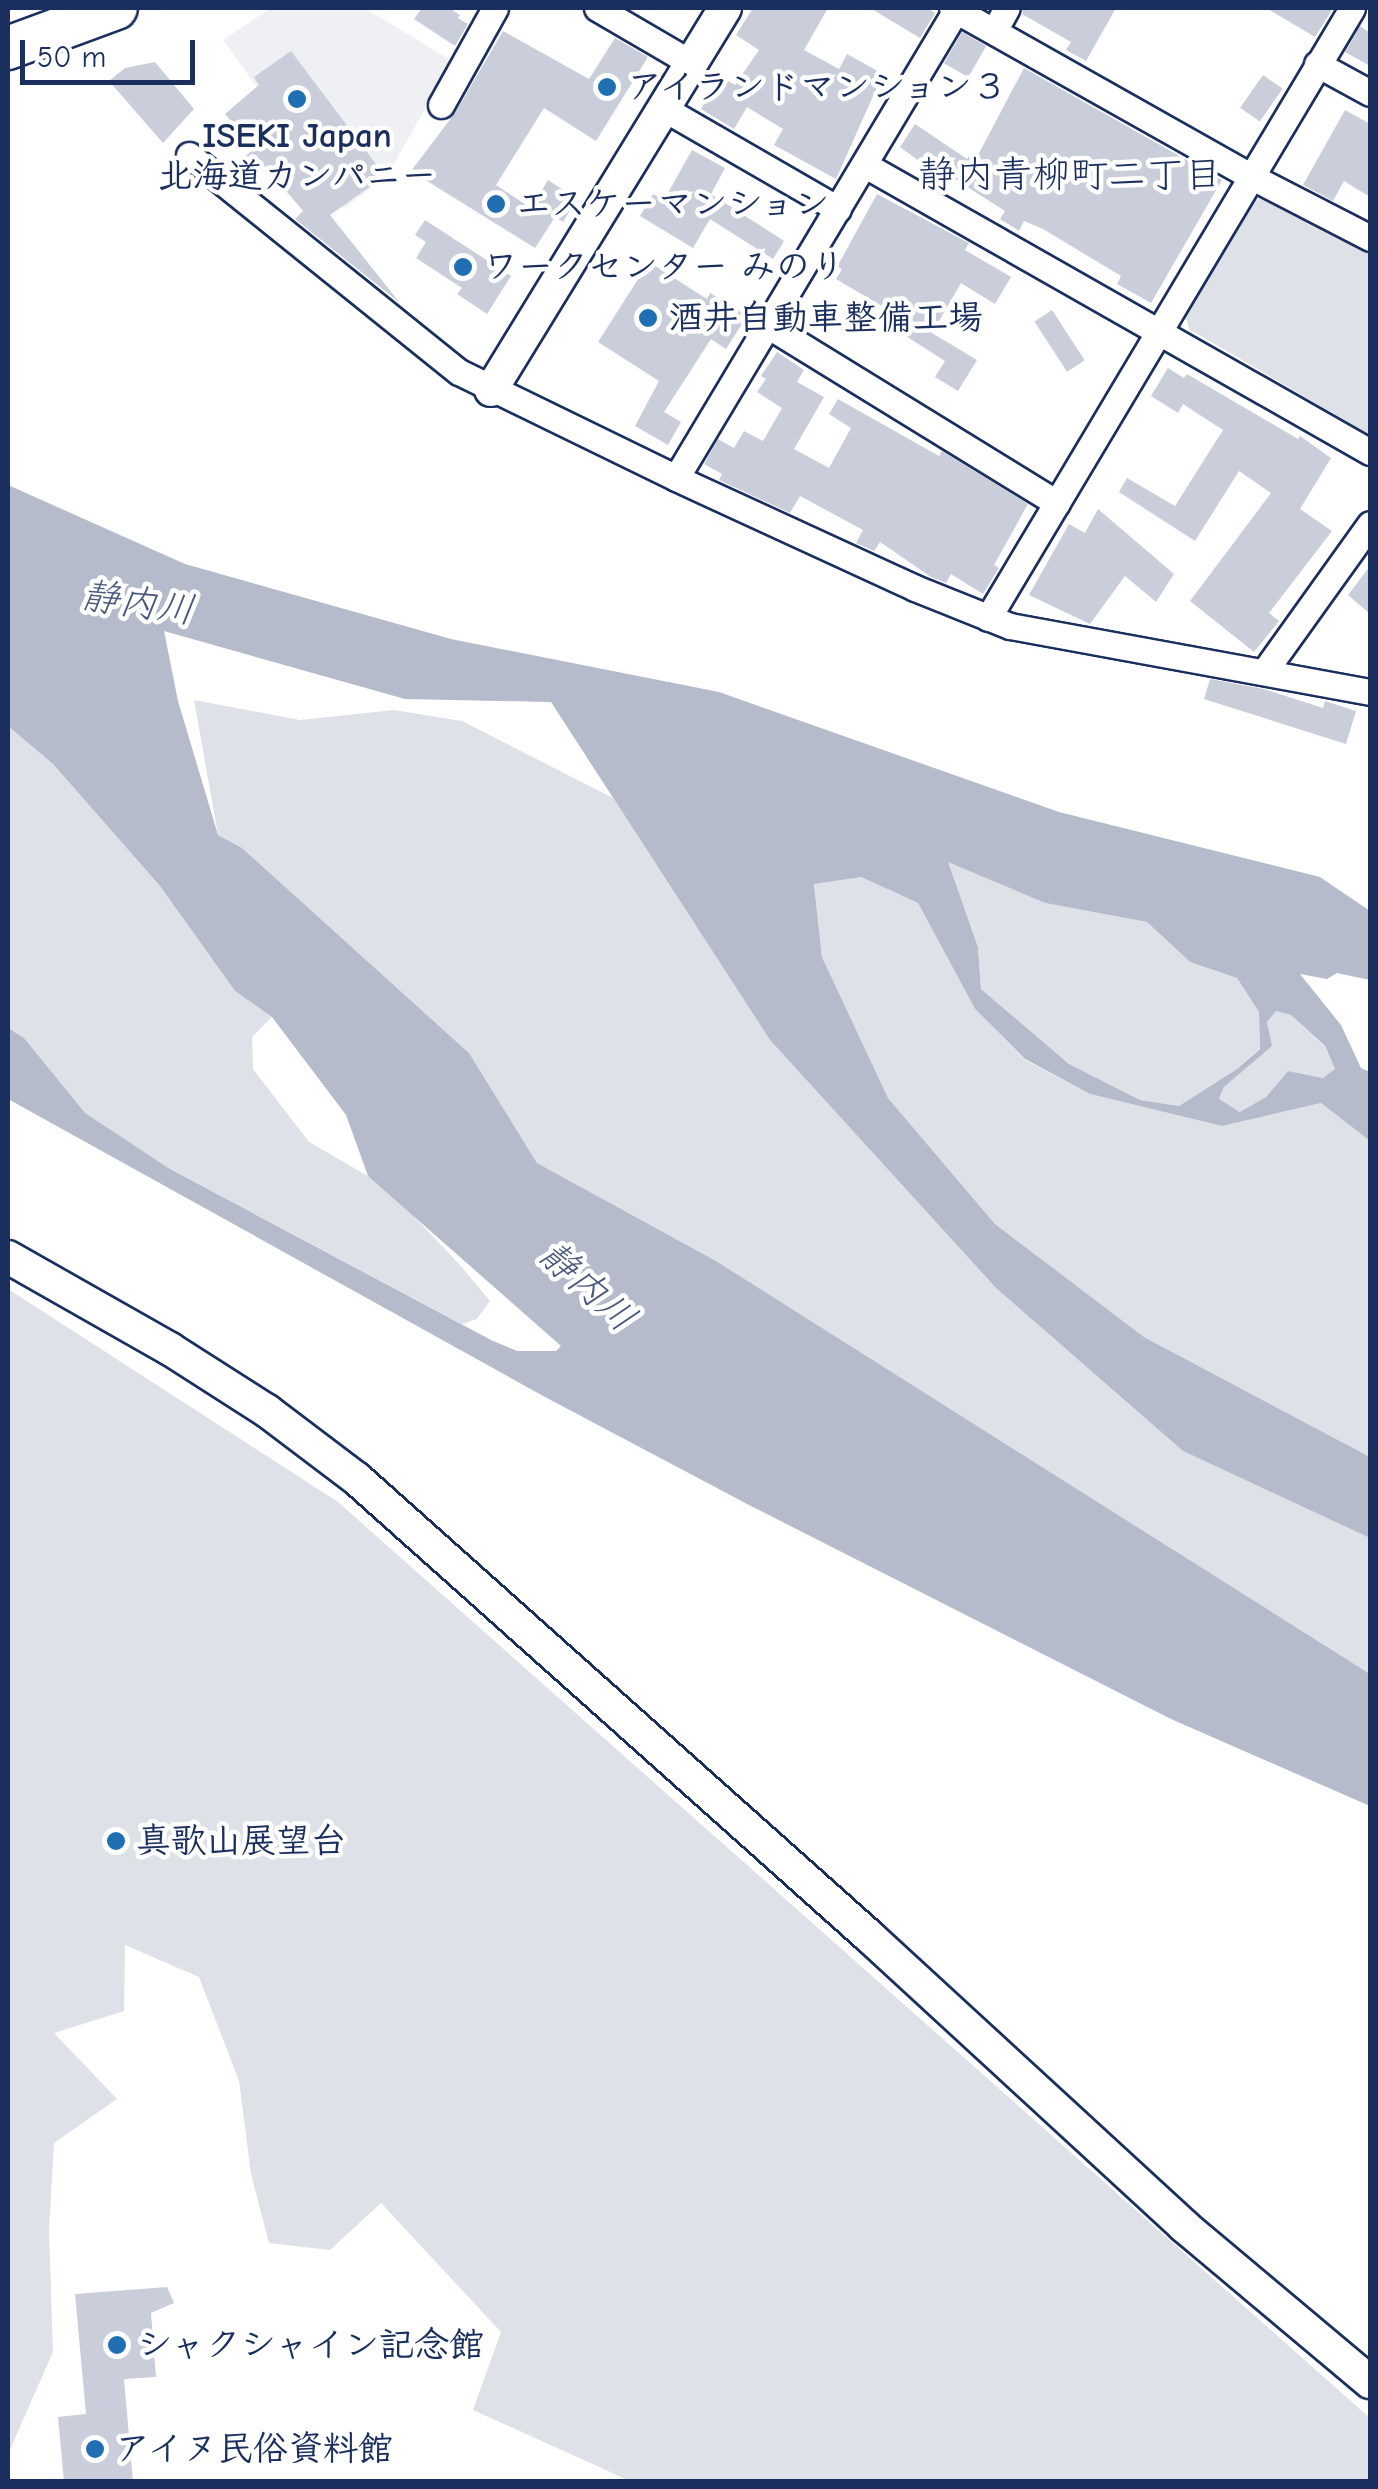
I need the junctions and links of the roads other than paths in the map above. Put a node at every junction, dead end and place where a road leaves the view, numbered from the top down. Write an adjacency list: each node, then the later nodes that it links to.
1 (116, 8): 9 (highway)
2 (494, 8): 13 (street)
3 (597, 8): 10 (street)
4 (725, 8): 10 (street)
5 (1007, 8): 8 (street)
6 (1352, 8): 11 (street)
7 (954, 9): 8 (street); 16 (street)
8 (994, 31): 17 (street)
9 (8, 48)
10 (691, 63): 14 (street)
11 (1317, 64): 12 (street); 17 (street)
12 (1370, 93)
13 (441, 105)
14 (663, 108): 18 (street); 22 (street)
15 (189, 156): 22 (street)
16 (865, 165): 18 (street); 21 (street)
17 (1250, 176): 19 (street); 21 (street)
18 (838, 209): 20 (street)
19 (1370, 238)
20 (769, 326): 24 (street); 25 (street)
21 (1157, 333): 23 (street); 25 (street)
22 (491, 390): 24 (street)
23 (1370, 452)
24 (676, 478): 27 (street)
25 (1057, 503): 27 (street)
26 (1370, 524): 28 (street)
27 (988, 618): 28 (street)
28 (1264, 672): 29 (street)
29 (1370, 692)
30 (8, 1257): 31 (street)
31 (1370, 2382)

